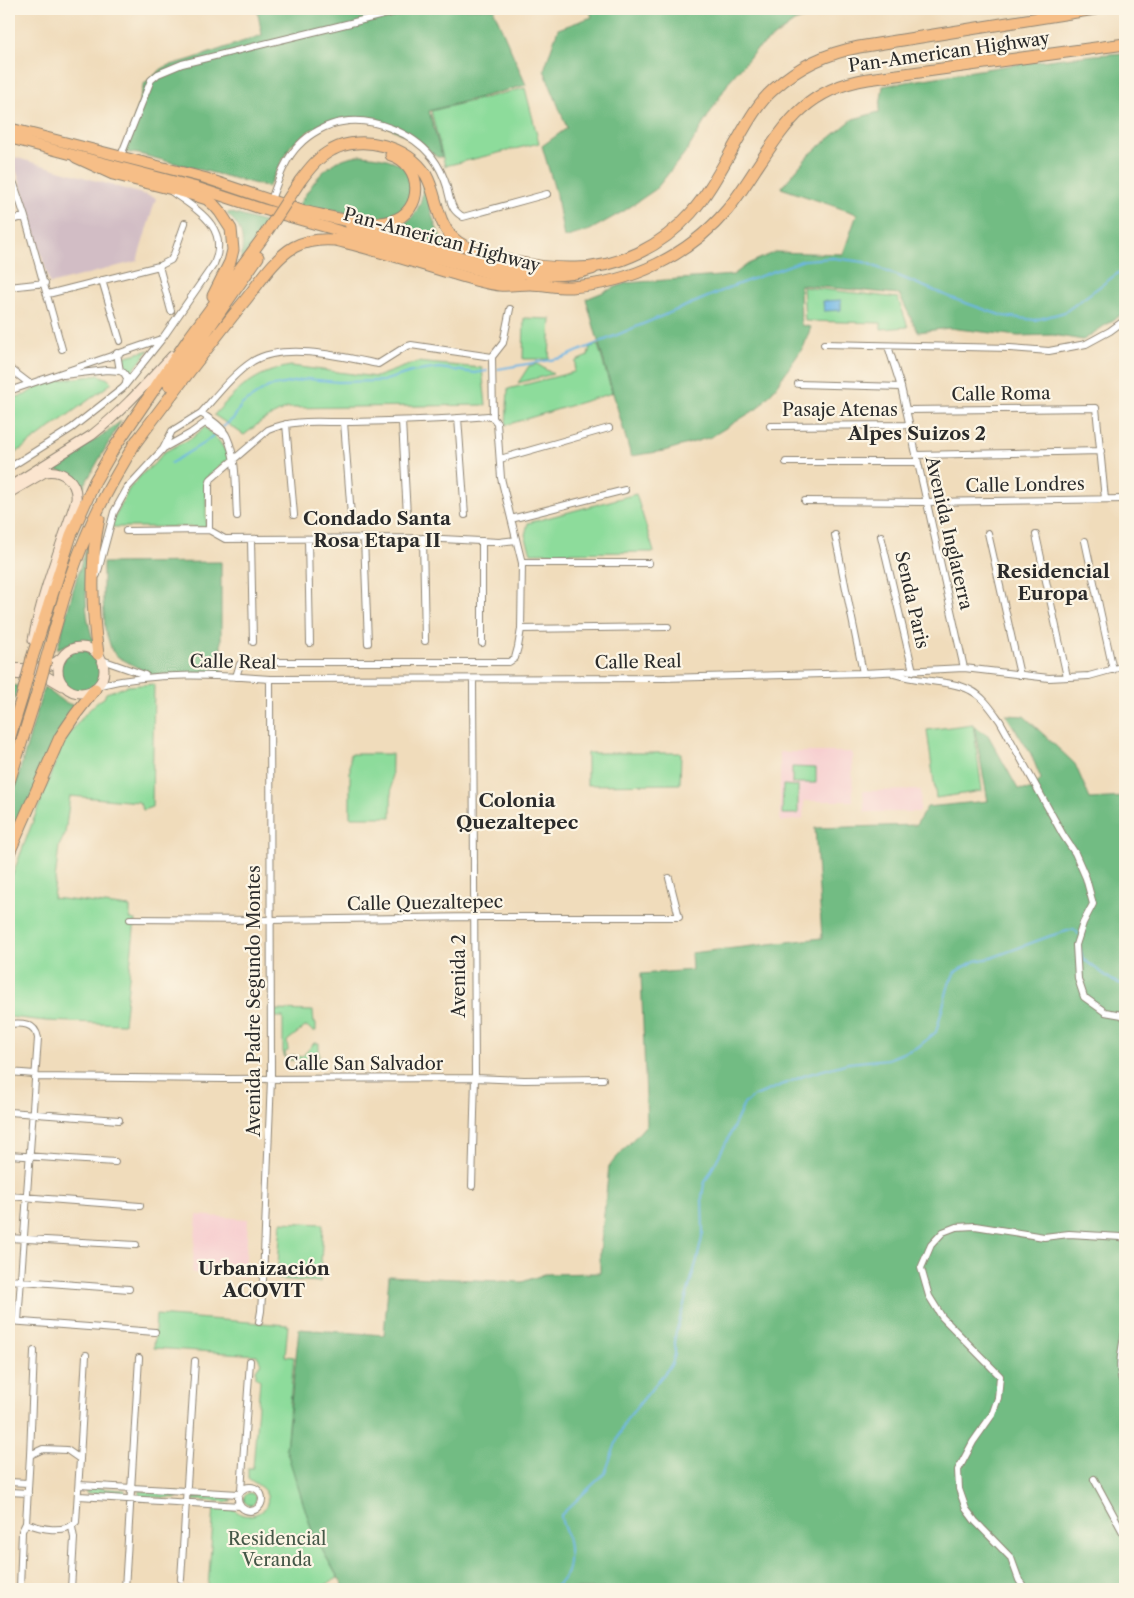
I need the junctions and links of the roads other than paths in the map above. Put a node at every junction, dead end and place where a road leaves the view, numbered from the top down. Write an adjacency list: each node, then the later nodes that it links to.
1 (408, 9): 7 (street)
2 (1095, 9): 18 (highway, Pan-American Highway)
3 (1125, 44): 22 (highway, Pan-American Highway)
4 (9, 128): 7 (main road, Pan-American Highway)
5 (9, 138): 6 (main road, Pan-American Highway)
6 (76, 157): 10 (highway); 22 (main road, Pan-American Highway)
7 (120, 158): 12 (main road, Pan-American Highway)
8 (11, 182): 14 (street)
9 (303, 184): 13 (highway); 17 (highway); 18 (highway)
10 (164, 186): 28 (highway); 30 (street)
11 (547, 194): 12 (street)
12 (271, 200): 13 (main road, Pan-American Highway)
13 (307, 212): 18 (main road, Pan-American Highway)
14 (25, 217): 15 (street); 21 (street)
15 (9, 220)
16 (185, 223): 19 (street)
17 (267, 237): 28 (highway); 56 (highway)
18 (613, 263)
19 (159, 266): 20 (street); 26 (street)
20 (102, 280): 24 (street); 31 (street)
21 (45, 283): 23 (street); 24 (street)
22 (530, 284): 56 (highway)
23 (9, 287)
24 (48, 294): 34 (street)
25 (510, 309): 36 (street)
26 (171, 311)
27 (1125, 320): 33 (street)
28 (200, 322): 29 (highway)
29 (189, 338): 64 (street); 101 (highway)
30 (162, 339): 35 (street); 43 (street)
31 (120, 341)
32 (824, 344): 33 (street)
33 (888, 346): 42 (street, Avenida Inglaterra)
34 (62, 349)
35 (117, 353): 38 (street); 39 (street)
36 (492, 357): 46 (street); 48 (street)
37 (9, 368): 40 (street)
38 (120, 371): 39 (street); 43 (street)
39 (51, 376): 40 (street)
40 (30, 384): 44 (street)
41 (798, 384): 42 (street)
42 (901, 387): 45 (street, Avenida Inglaterra)
43 (123, 388): 63 (street)
44 (9, 391)
45 (906, 410): 52 (street, Avenida Inglaterra); 58 (street, Calle Roma)
46 (202, 413): 55 (street); 57 (street)
47 (458, 418): 48 (street); 49 (street); 73 (street)
48 (493, 418): 61 (street)
49 (402, 421): 50 (street); 76 (street)
50 (344, 422): 51 (street); 75 (street)
51 (286, 424): 60 (street); 72 (street)
52 (909, 424): 53 (street, Pasaje Atenas); 59 (street, Avenida Inglaterra)
53 (770, 426)
54 (609, 428): 61 (street)
55 (227, 436): 57 (street); 60 (street)
56 (133, 446): 66 (highway)
57 (162, 449): 93 (street)
58 (1101, 451): 59 (street); 68 (street)
59 (917, 458): 62 (street); 71 (street, Avenida Inglaterra)
60 (233, 459): 74 (street); 78 (street)
61 (500, 459): 77 (street)
62 (786, 462)
63 (9, 468)
64 (9, 486)
65 (625, 490): 77 (street)
66 (107, 492): 93 (highway); 121 (highway, bridge)
67 (9, 494): 101 (street)
68 (1105, 498): 69 (street, Calle Londres); 71 (street, Calle Londres)
69 (1125, 499)
70 (805, 501): 71 (street, Calle Londres)
71 (926, 502): 106 (street, Avenida Inglaterra)
72 (294, 515)
73 (466, 515)
74 (237, 516)
75 (351, 516)
76 (408, 516)
77 (512, 519): 88 (street)
78 (209, 530): 79 (street); 86 (street)
79 (126, 531)
80 (988, 533): 112 (street)
81 (835, 535): 111 (street)
82 (881, 536): 108 (street, Senda Paris)
83 (1036, 536): 115 (street)
84 (364, 538): 85 (street); 87 (street); 99 (street)
85 (423, 538): 89 (street); 96 (street)
86 (251, 539): 87 (street); 97 (street)
87 (308, 539): 98 (street)
88 (516, 540): 89 (street); 91 (street)
89 (482, 541): 100 (street)
90 (1085, 541): 107 (street)
91 (522, 563): 92 (street); 95 (street)
92 (649, 563)
93 (94, 586): 102 (highway)
94 (668, 627): 95 (street)
95 (521, 629): 114 (street)
96 (425, 641)
97 (253, 642)
98 (310, 643)
99 (368, 643)
100 (482, 643)
101 (32, 657): 120 (highway, bridge)
102 (100, 657): 103 (street); 113 (street, Calle Real); 119 (street)
103 (61, 658): 105 (street); 118 (street)
104 (1125, 666): 107 (street, Calle Real)
105 (9, 668)
106 (964, 668): 108 (street, Calle Real); 112 (street, Calle Real)
107 (1112, 670): 115 (street, Calle Real)
108 (913, 671): 109 (street, Calle Real)
109 (890, 672): 111 (street, Calle Real); 127 (street)
110 (9, 674): 118 (street)
111 (863, 674): 117 (street, Calle Real)
112 (1020, 675): 115 (street, Calle Real)
113 (149, 677): 114 (street, Calle Real); 119 (street, Calle Real)
114 (236, 677): 116 (street, Calle Real)
115 (1067, 677)
116 (270, 679): 117 (street, Calle Real); 126 (street, Avenida Padre Segundo Montes)
117 (474, 679): 124 (street, Avenida 2)
118 (64, 686): 119 (street)
119 (97, 687): 122 (highway)
120 (9, 740)
121 (9, 782)
122 (9, 853)
123 (669, 878): 124 (street, Calle Quezaltepec)
124 (474, 917): 126 (street, Calle Quezaltepec); 131 (street, Avenida 2)
125 (130, 919): 126 (street, Calle Quezaltepec)
126 (270, 920): 132 (street, Avenida Padre Segundo Montes)
127 (1125, 1018)
128 (9, 1024): 130 (street)
129 (9, 1072): 130 (street, Calle San Salvador)
130 (35, 1076): 132 (street, Calle San Salvador); 135 (street)
131 (475, 1078): 132 (street, Calle San Salvador); 133 (street, Calle San Salvador); 140 (street, Avenida 2)
132 (271, 1079): 153 (street, Avenida Padre Segundo Montes)
133 (604, 1079)
134 (9, 1112): 135 (street)
135 (32, 1114): 136 (street); 138 (street)
136 (119, 1120)
137 (9, 1154): 138 (street)
138 (30, 1156): 139 (street); 142 (street)
139 (115, 1162)
140 (472, 1184)
141 (9, 1196): 142 (street)
142 (27, 1198): 143 (street); 145 (street)
143 (140, 1206)
144 (9, 1238): 145 (street)
145 (24, 1239): 147 (street); 149 (street)
146 (1125, 1239): 186 (street)
147 (136, 1245)
148 (9, 1280): 149 (street)
149 (21, 1281): 150 (street); 152 (street)
150 (130, 1289)
151 (9, 1321): 152 (street)
152 (18, 1321): 155 (street)
153 (259, 1322)
154 (1125, 1331): 161 (street)
155 (155, 1332)
156 (34, 1351): 164 (street)
157 (86, 1355): 165 (street)
158 (139, 1358): 170 (street)
159 (195, 1361): 171 (street)
160 (250, 1361): 174 (street)
161 (1120, 1368): 162 (street); 163 (street)
162 (1125, 1374)
163 (1125, 1388)
164 (30, 1455): 165 (street); 168 (street)
165 (80, 1459): 169 (street)
166 (1094, 1479): 181 (street)
167 (9, 1482): 168 (street)
168 (28, 1483): 173 (street)
169 (79, 1485): 170 (street); 175 (street)
170 (131, 1488): 171 (street); 176 (street)
171 (187, 1491): 174 (street); 177 (street)
172 (9, 1492): 173 (street)
173 (28, 1493): 179 (street)
174 (240, 1493): 178 (street); 178 (street)
175 (78, 1496): 176 (street); 180 (street)
176 (130, 1498): 177 (street); 185 (street)
177 (186, 1503): 178 (street); 182 (street)
178 (240, 1506)
179 (26, 1523): 180 (street); 183 (street)
180 (72, 1527): 184 (street)
181 (1125, 1536)
182 (181, 1579)
183 (20, 1589)
184 (71, 1589)
185 (125, 1589)
186 (1025, 1589)

